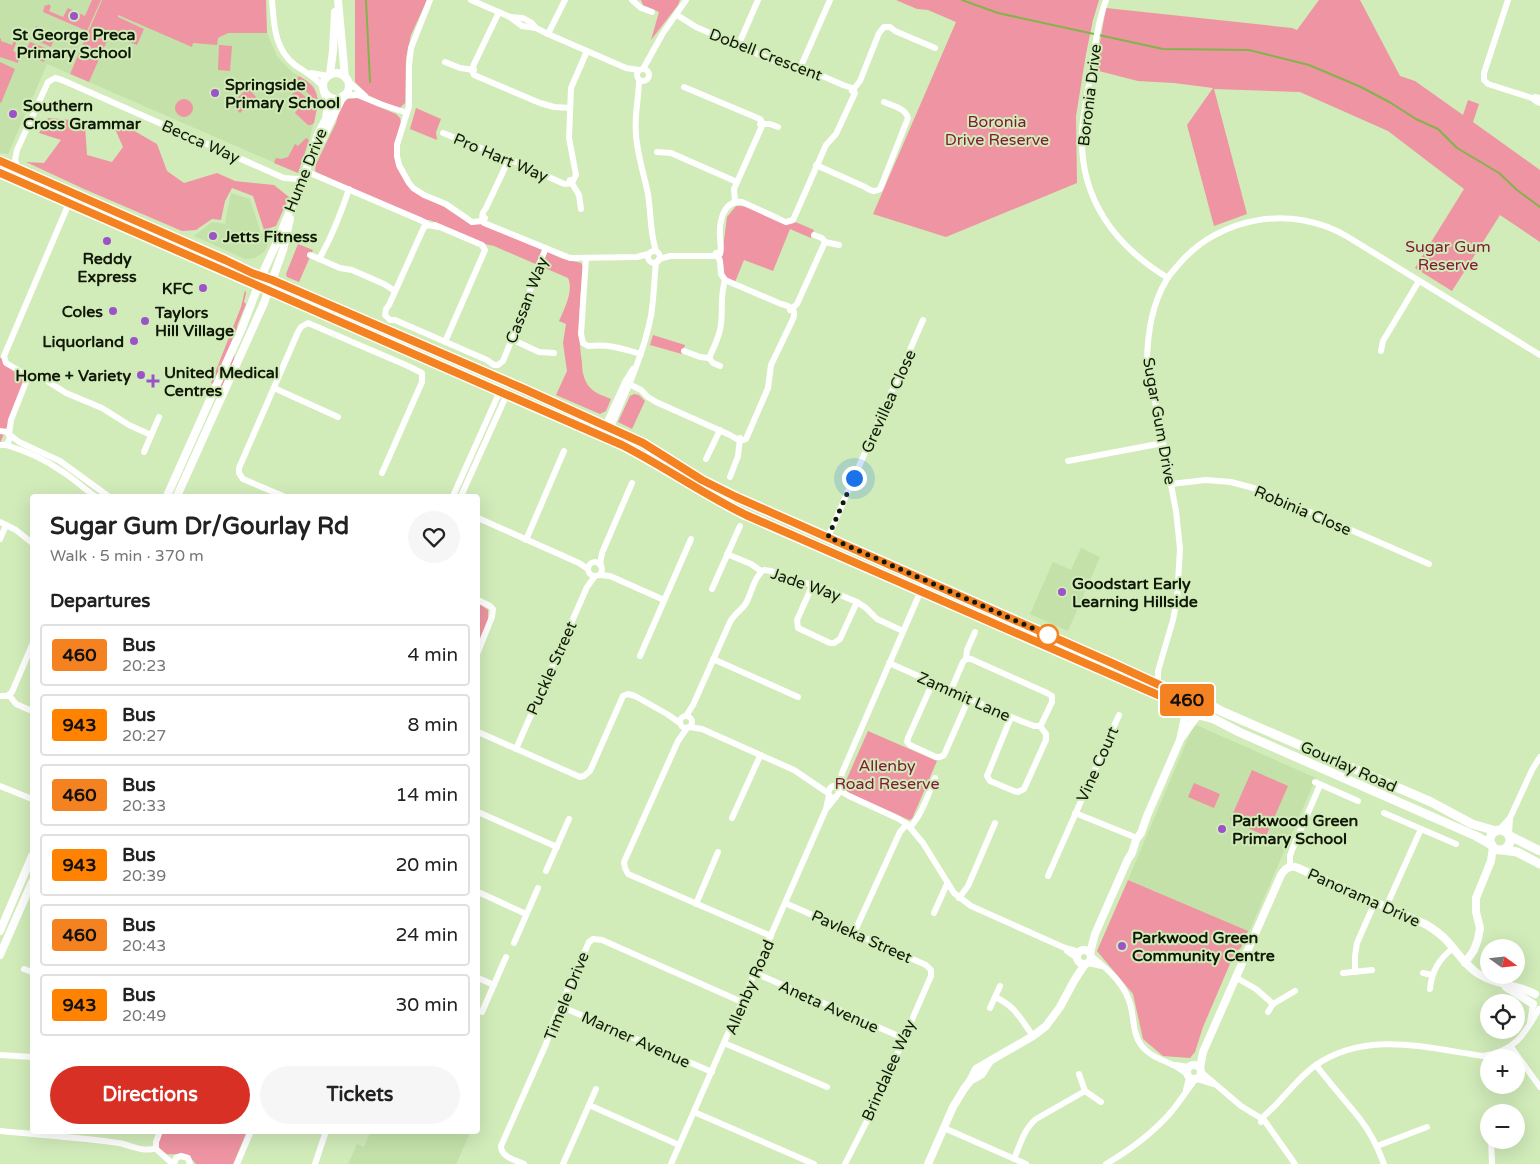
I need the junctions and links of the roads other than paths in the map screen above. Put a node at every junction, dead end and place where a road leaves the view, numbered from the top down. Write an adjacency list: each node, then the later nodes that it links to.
1 (272, 0): 22 (street)
2 (336, 0): 23 (street); 25 (street)
3 (472, 0): 12 (street)
4 (565, 0): 15 (street)
5 (632, 0): 13 (street)
6 (686, 0): 14 (street)
7 (758, 0): 16 (street)
8 (830, 0): 20 (street)
9 (1106, 0): 69 (street, Boronia Drive)
10 (1508, 0): 31 (street)
11 (431, 1): 36 (street)
12 (498, 12): 15 (street); 21 (street)
13 (652, 12)
14 (678, 13): 16 (street, Dobell Crescent); 24 (street)
15 (550, 35): 18 (street)
16 (738, 46): 20 (street, Dobell Crescent)
17 (935, 48): 28 (street)
18 (586, 51): 24 (street); 35 (street, Pro Hart Way)
19 (445, 62): 21 (street)
20 (801, 66): 28 (street, Dobell Crescent)
21 (474, 70): 35 (street)
22 (307, 72): 23 (street); 27 (street)
23 (329, 75): 25 (street); 27 (street)
24 (642, 75): 65 (street)
25 (346, 78): 29 (street); 30 (street)
26 (684, 87): 37 (street)
27 (323, 89): 29 (street); 49 (street, Hume Drive)
28 (852, 91): 44 (street)
29 (344, 95): 30 (street); 47 (street, Hume Drive)
30 (366, 97): 36 (street)
31 (1532, 98): 32 (street); 34 (street)
32 (1540, 98)
33 (884, 102): 44 (street)
34 (1540, 103)
35 (570, 108): 50 (street, Pro Hart Way)
36 (407, 115): 57 (street)
37 (761, 124): 38 (street); 51 (street)
38 (778, 127)
39 (443, 132): 42 (street, Pro Hart Way)
40 (17, 150): 43 (street); 45 (street, Becca Way); 48 (street, Becca Way)
41 (657, 152): 51 (street)
42 (508, 159): 50 (street, Pro Hart Way); 57 (street)
43 (0, 161): 45 (main road)
44 (816, 165): 54 (street)
45 (18, 169): 68 (main road)
46 (0, 173): 55 (main road)
47 (310, 173): 52 (street); 70 (street, Hume Drive)
48 (284, 178): 49 (street, Becca Way); 53 (street, Becca Way)
49 (303, 178): 53 (street, Hume Drive)
50 (571, 181): 56 (street, Pro Hart Way)
51 (737, 182): 54 (street)
52 (351, 190): 58 (street); 67 (street)
53 (296, 194): 68 (street, Hume Drive)
54 (735, 202): 63 (street)
55 (69, 203): 73 (main road); 86 (street)
56 (581, 209)
57 (484, 219): 62 (street)
58 (425, 225): 74 (street, Cassan Way); 79 (street)
59 (814, 235): 60 (street)
60 (825, 242): 61 (street); 76 (street)
61 (839, 245)
62 (546, 248): 66 (street); 78 (street, Cassan Way)
63 (716, 254): 65 (street); 71 (street)
64 (310, 255): 67 (street)
65 (654, 257): 66 (street); 83 (street)
66 (586, 258): 83 (street)
67 (320, 260): 74 (street)
68 (262, 277): 70 (main road); 73 (street, Hume Drive)
69 (1168, 278): 72 (street, Sugar Gum Drive); 103 (street, Sugar Gum Drive)
70 (272, 280): 75 (street, Hume Drive); 89 (main road)
71 (725, 280): 76 (street); 85 (street)
72 (1419, 281): 81 (street); 84 (street, Sugar Gum Drive)
73 (259, 286): 75 (main road); 117 (street, Hume Drive)
74 (396, 289): 79 (street, Cassan Way)
75 (269, 291): 92 (main road); 118 (street, Hume Drive)
76 (791, 310): 102 (street)
77 (924, 320): 125 (street, Grevillea Close)
78 (511, 339): 79 (street, Cassan Way); 82 (street)
79 (444, 342)
80 (684, 351): 85 (street)
81 (1381, 351)
82 (554, 353)
83 (641, 354): 90 (street)
84 (1540, 355)
85 (709, 358): 87 (street)
86 (2, 359): 88 (street)
87 (720, 366)
88 (26, 379): 95 (street); 100 (street)
89 (508, 382): 92 (main road); 96 (main road)
90 (628, 383): 96 (street); 98 (street)
91 (274, 388): 93 (street); 111 (street); 119 (street)
92 (503, 392): 101 (main road); 120 (street); 121 (street)
93 (338, 416)
94 (159, 417): 100 (street)
95 (10, 420): 97 (street); 99 (street)
96 (608, 427): 101 (main road); 125 (main road)
97 (0, 430): 99 (street)
98 (720, 430): 102 (street); 107 (street)
99 (9, 434): 104 (street); 116 (street)
100 (151, 435): 106 (street)
101 (602, 437): 130 (main road)
102 (740, 439): 110 (street)
103 (1163, 443): 108 (street); 114 (street, Sugar Gum Drive)
104 (2, 446): 115 (street)
105 (564, 451): 128 (street)
106 (144, 452)
107 (706, 459)
108 (1068, 461)
109 (726, 464): 110 (street)
110 (734, 467): 112 (street)
111 (382, 473)
112 (730, 477)
113 (632, 483): 133 (street)
114 (1171, 484): 132 (street, Robinia Close); 150 (street, Sugar Gum Drive)
115 (92, 494)
116 (105, 494)
117 (167, 494)
118 (177, 494)
119 (277, 494)
120 (453, 494)
121 (462, 494)
122 (480, 519): 128 (street)
123 (3, 524): 126 (street); 129 (street)
124 (740, 526): 131 (street)
125 (828, 537): 130 (main road); 135 (main road)
126 (0, 539)
127 (691, 539): 139 (street)
128 (526, 540): 133 (street)
129 (30, 541)
130 (823, 549): 138 (main road)
131 (727, 554): 134 (street); 137 (street)
132 (1429, 564)
133 (595, 569): 139 (street); 173 (street, Puckle Street)
134 (762, 571): 136 (street, Jade Way); 148 (street, Jade Way)
135 (925, 581): 138 (street, Allenby Road); 151 (main road)
136 (813, 584): 141 (street, Jade Way); 141 (street)
137 (712, 589)
138 (920, 591): 142 (street, Allenby Road); 162 (main road)
139 (664, 600): 146 (street)
140 (480, 601): 144 (street)
141 (856, 602): 142 (street, Jade Way)
142 (903, 631): 149 (street, Allenby Road)
143 (975, 632): 147 (street)
144 (480, 647)
145 (30, 651): 155 (street)
146 (640, 656)
147 (966, 659): 154 (street); 169 (street)
148 (713, 660): 157 (street); 167 (street, Jade Way)
149 (889, 663): 152 (street, Zammit Lane); 178 (street, Allenby Road)
150 (1159, 665): 151 (street); 153 (street, Sugar Gum Drive)
151 (1141, 676): 153 (main road)
152 (933, 682): 154 (street, Zammit Lane); 159 (street)
153 (1161, 685): 158 (main road)
154 (951, 690): 159 (street, Zammit Lane)
155 (9, 695): 156 (street); 161 (street)
156 (0, 696)
157 (798, 697)
158 (1191, 697): 160 (main road); 162 (main road)
159 (969, 698): 166 (street, Zammit Lane)
160 (1202, 700): 165 (main road); 190 (main road, Gourlay Road)
161 (30, 710)
162 (1186, 711): 165 (main road); 172 (street)
163 (667, 714): 167 (street); 168 (street); 173 (street)
164 (1119, 715): 183 (street, Vine Court)
165 (1198, 715): 172 (street); 195 (main road, Gourlay Road)
166 (1011, 717): 169 (street, Zammit Lane); 169 (street)
167 (688, 718): 168 (street); 168 (street); 170 (street)
168 (684, 726): 170 (street); 210 (street)
169 (1040, 726)
170 (702, 729): 174 (street)
171 (480, 733): 173 (street)
172 (1180, 740): 192 (street)
173 (516, 749)
174 (760, 756): 178 (street); 184 (street)
175 (1540, 757): 185 (street)
176 (935, 778): 188 (street)
177 (0, 786): 179 (street)
178 (834, 792): 188 (street); 209 (street, Allenby Road)
179 (30, 799)
180 (1358, 801): 200 (street)
181 (1384, 812): 189 (street)
182 (480, 813): 194 (street)
183 (1075, 813): 192 (street, Vine Court); 202 (street, Vine Court)
184 (732, 818)
185 (1510, 818): 190 (street); 191 (street)
186 (569, 819): 194 (street)
187 (995, 823): 207 (street)
188 (909, 826): 203 (street); 215 (street)
189 (1421, 828): 193 (street); 211 (street)
190 (1497, 831): 191 (main road); 195 (main road)
191 (1509, 835): 195 (main road); 196 (main road)
192 (1135, 837): 221 (street)
193 (1456, 844)
194 (556, 847): 201 (street)
195 (1497, 848): 199 (main road, Gourlay Road); 222 (street)
196 (1540, 851)
197 (718, 852): 210 (street)
198 (30, 861): 214 (street)
199 (1540, 864)
200 (1290, 866): 208 (street, Panorama Drive); 232 (street, Panorama Drive)
201 (546, 871)
202 (1048, 876)
203 (947, 884): 207 (street); 212 (street)
204 (30, 887): 219 (street)
205 (538, 888): 213 (street)
206 (480, 893): 213 (street)
207 (959, 898): 221 (street)
208 (1376, 902): 211 (street, Panorama Drive); 226 (street)
209 (786, 903): 215 (street, Pavleka Street); 216 (street, Allenby Road)
210 (696, 904): 216 (street)
211 (1386, 907): 218 (street, Panorama Drive)
212 (934, 913)
213 (526, 914): 217 (street)
214 (0, 931)
215 (854, 933): 231 (street, Pavleka Street)
216 (771, 936): 227 (street, Allenby Road)
217 (514, 943)
218 (1453, 948): 222 (street, Panorama Drive); 230 (street)
219 (0, 955)
220 (506, 957): 234 (street)
221 (1084, 957): 248 (street); 256 (street)
222 (1464, 961): 235 (street, Panorama Drive)
223 (24, 969): 225 (street)
224 (1372, 970): 226 (street)
225 (30, 971)
226 (1355, 972): 228 (street)
227 (755, 973): 241 (street, Allenby Road); 249 (street, Aneta Avenue)
228 (1343, 973)
229 (1423, 973): 230 (street)
230 (1432, 975): 237 (street)
231 (931, 976): 249 (street, Brindalee Way)
232 (1235, 977): 242 (street); 256 (street, Panorama Drive)
233 (480, 979): 234 (street)
234 (494, 985): 246 (street)
235 (1503, 985): 239 (street, Panorama Drive); 244 (street, Panorama Drive)
236 (1000, 986): 240 (street)
237 (1430, 989)
238 (1295, 991): 242 (street)
239 (1538, 992): 244 (street)
240 (995, 997): 245 (street); 248 (street)
241 (742, 1002): 243 (street, Timele Drive); 250 (street, Allenby Road)
242 (1273, 1004): 247 (street)
243 (560, 1006): 255 (street, Marner Avenue); 283 (street, Timele Drive)
244 (1536, 1007): 251 (street)
245 (990, 1008)
246 (482, 1012)
247 (1268, 1012)
248 (1033, 1036): 267 (street)
249 (903, 1038): 287 (street, Brindalee Way)
250 (724, 1043): 255 (street, Allenby Road); 258 (street)
251 (1511, 1047): 254 (street); 259 (street)
252 (0, 1055): 253 (street)
253 (30, 1058)
254 (1316, 1065): 265 (street); 275 (street)
255 (712, 1072): 264 (street, Allenby Road)
256 (1194, 1073): 265 (street); 290 (street)
257 (1079, 1074): 261 (street)
258 (827, 1087)
259 (1540, 1087)
260 (596, 1090): 263 (street)
261 (1085, 1091): 262 (street); 278 (street)
262 (1101, 1102)
263 (589, 1105): 274 (street); 284 (street)
264 (694, 1112): 274 (street, Allenby Road); 286 (street)
265 (1262, 1120): 291 (street)
266 (1427, 1127): 275 (street)
267 (944, 1128): 278 (street); 288 (street)
268 (0, 1131): 269 (street)
269 (30, 1134)
270 (31, 1134): 276 (street)
271 (159, 1134): 276 (street)
272 (250, 1134): 281 (street)
273 (325, 1134): 282 (street)
274 (679, 1145): 285 (street, Allenby Road)
275 (1377, 1146): 292 (street)
276 (156, 1148): 279 (street)
277 (1491, 1149): 293 (street)
278 (1014, 1158): 289 (street)
279 (174, 1162): 280 (street)
280 (191, 1163)
281 (236, 1164)
282 (315, 1164)
283 (524, 1164)
284 (563, 1164)
285 (671, 1164)
286 (814, 1164)
287 (845, 1164)
288 (928, 1164)
289 (1026, 1164)
290 (1106, 1164)
291 (1295, 1164)
292 (1384, 1164)
293 (1492, 1164)

